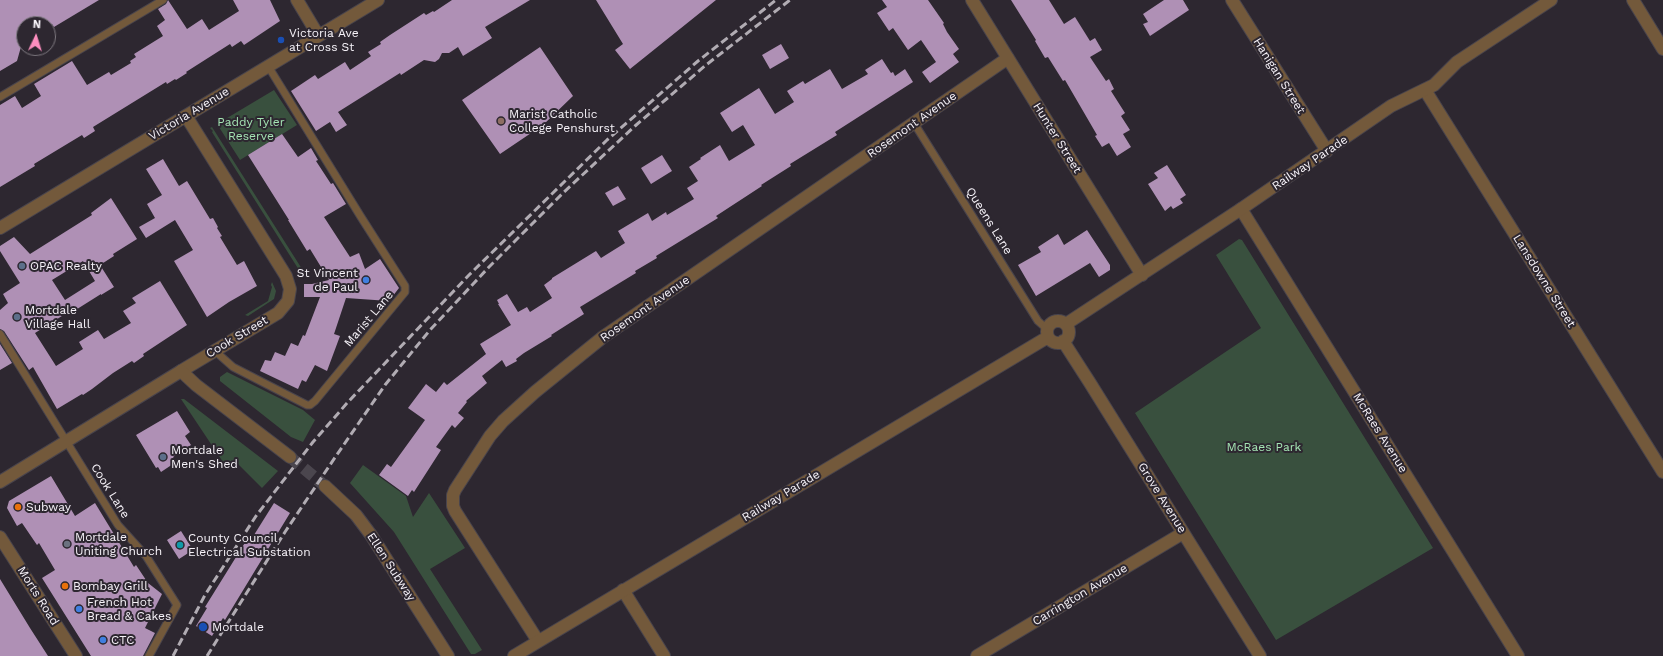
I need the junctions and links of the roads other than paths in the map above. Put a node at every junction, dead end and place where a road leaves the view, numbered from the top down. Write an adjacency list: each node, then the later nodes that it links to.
1 (163, 0): 13 (lane)
2 (297, 0): 8 (street)
3 (378, 0): 8 (street, Victoria Avenue)
4 (973, 0): 10 (street, Hunter Street)
5 (1232, 0): 16 (street, Hanigan Street)
6 (1551, 0): 12 (street, Railway Parade)
7 (1633, 0): 9 (street)
8 (318, 35): 11 (street, Victoria Avenue)
9 (1663, 49)
10 (1008, 58): 15 (street, Rosemont Avenue); 19 (street, Hunter Street)
11 (268, 66): 14 (street, Victoria Avenue); 24 (lane, Marist Lane)
12 (1425, 90): 16 (street, Railway Parade); 28 (street, Lansdowne Street)
13 (0, 97)
14 (186, 116): 18 (street, Victoria Avenue); 24 (street, Cook Street)
15 (914, 123): 21 (lane, Queens Lane); 34 (street, Rosemont Avenue)
16 (1326, 152): 17 (street, Railway Parade)
17 (1242, 209): 19 (street, Railway Parade); 42 (street, McRaes Avenue)
18 (0, 228)
19 (1142, 275): 20 (street, Railway Parade)
20 (1066, 324): 21 (street); 23 (street)
21 (1047, 333): 23 (street); 33 (street, Railway Parade)
22 (0, 334): 26 (lane, Cook Lane)
23 (1063, 342): 31 (street, Grove Avenue)
24 (216, 351): 25 (street, Cook Street)
25 (181, 371): 26 (street, Cook Street); 27 (street)
26 (67, 441): 29 (street, Cook Street); 36 (lane, Cook Lane)
27 (290, 457)
28 (1663, 472)
29 (0, 482)
30 (325, 486): 37 (street, Ellen Subway)
31 (1183, 533): 40 (street, Carrington Avenue); 41 (street, Grove Avenue)
32 (0, 538): 35 (street, Morts Road)
33 (623, 590): 34 (street, Railway Parade); 39 (street)
34 (538, 641): 38 (street, Railway Parade)
35 (76, 656)
36 (149, 656)
37 (448, 656)
38 (514, 656)
39 (664, 656)
40 (976, 656)
41 (1260, 656)
42 (1518, 656)

